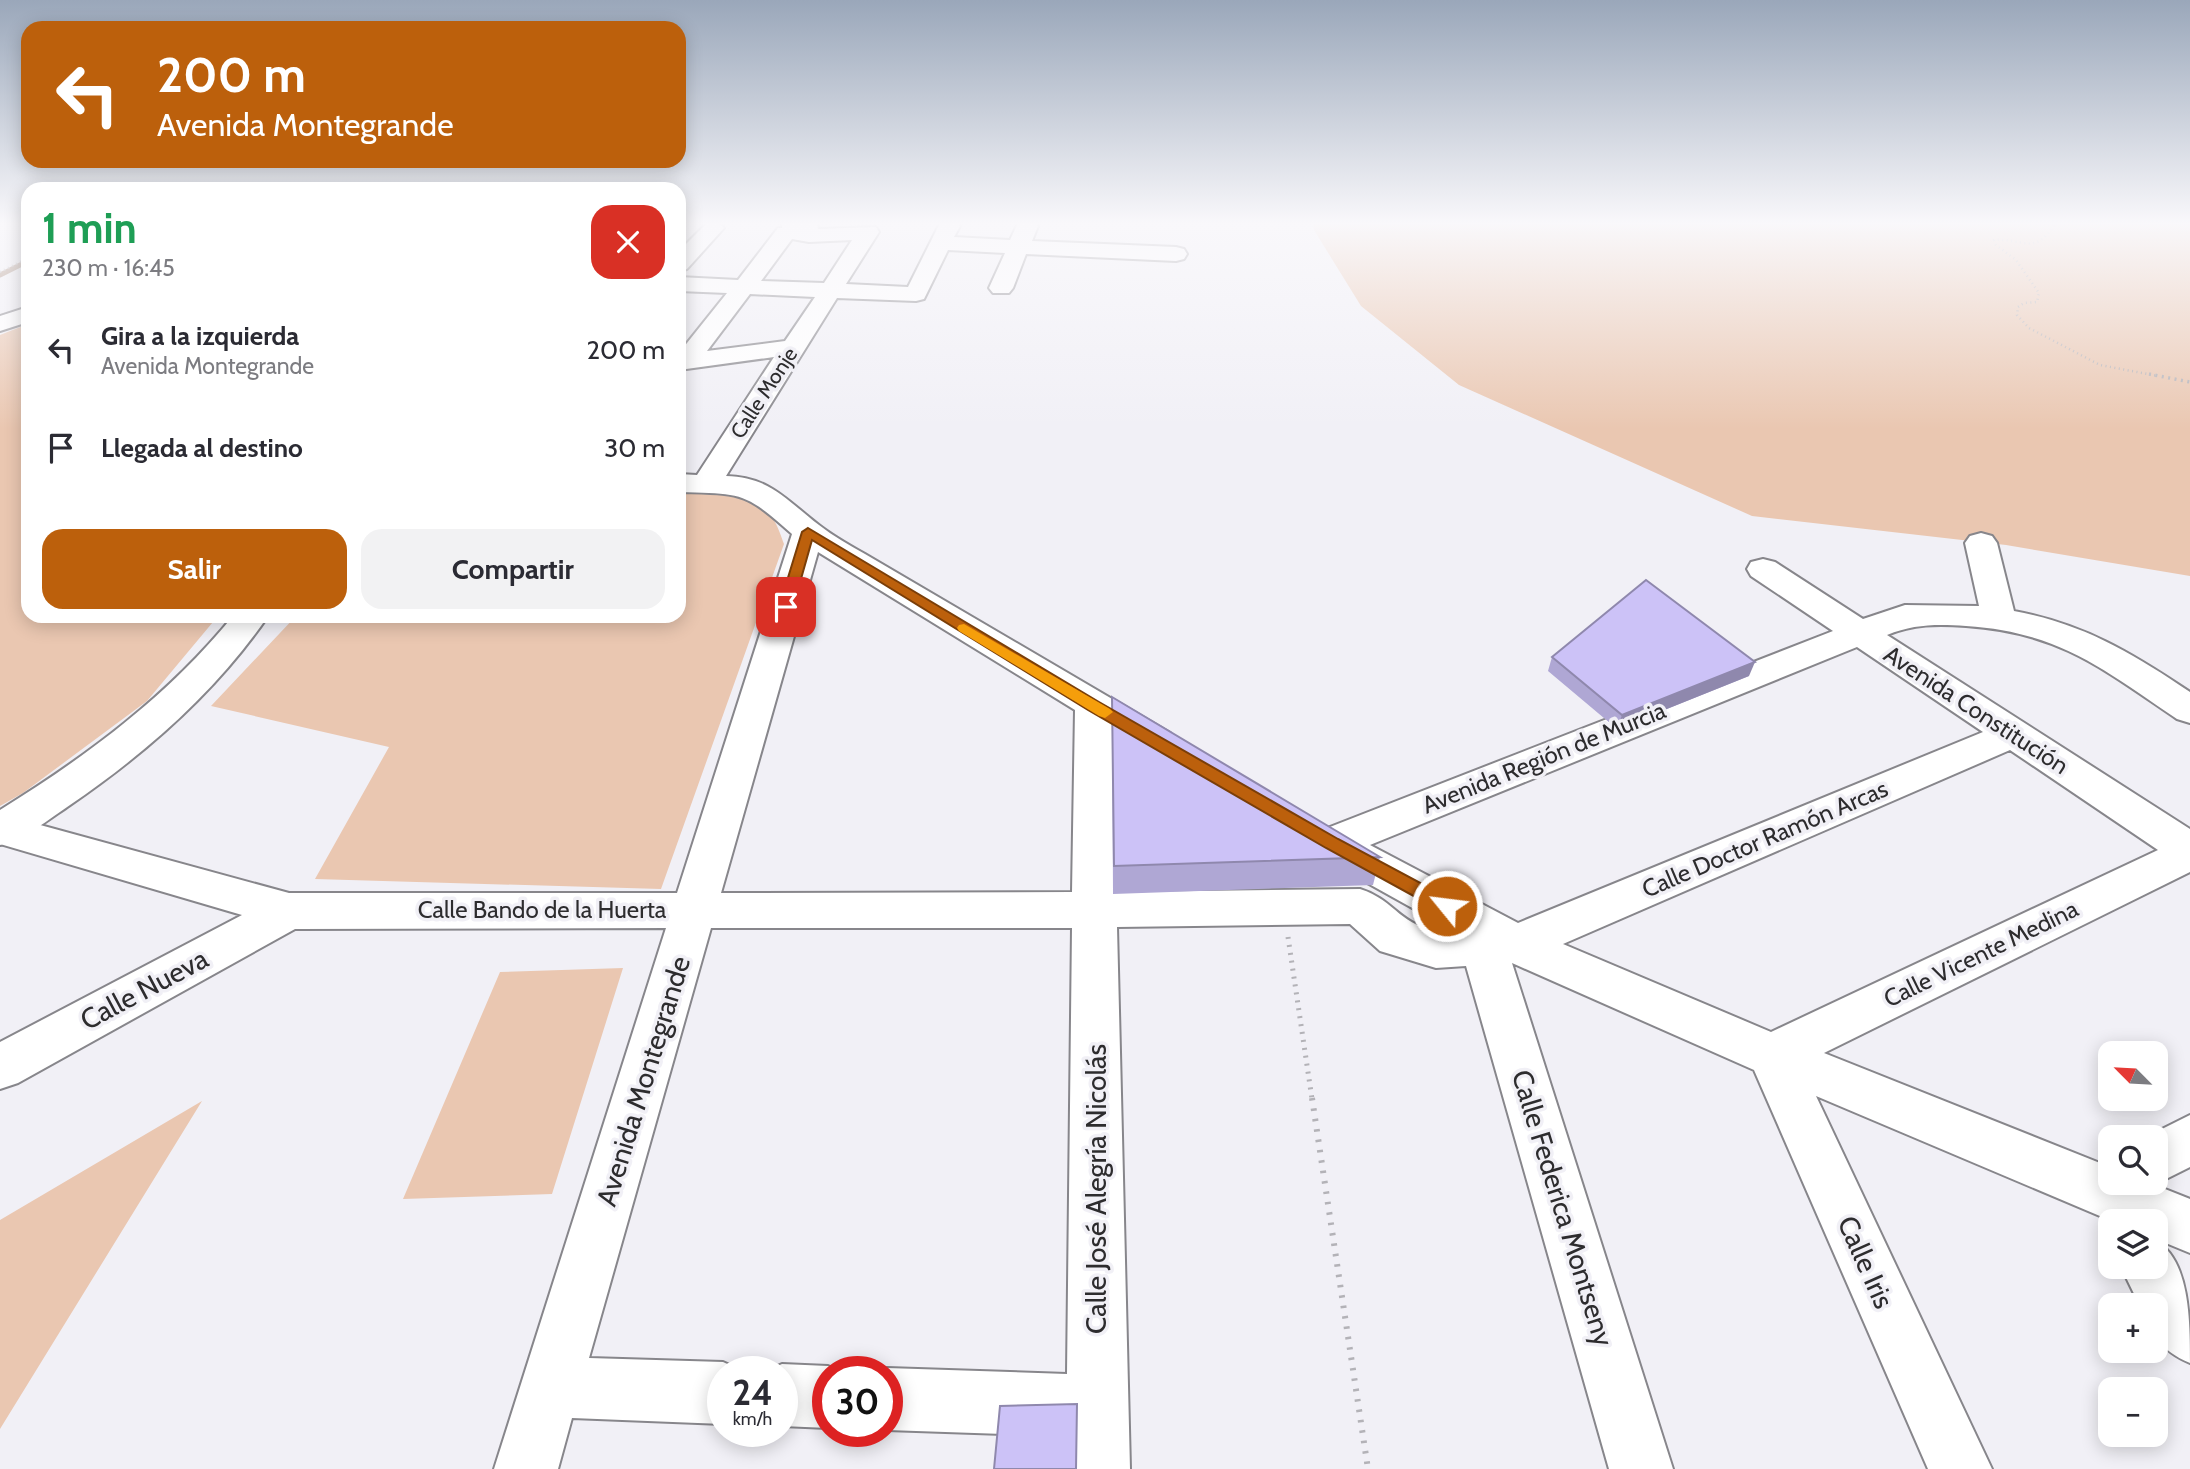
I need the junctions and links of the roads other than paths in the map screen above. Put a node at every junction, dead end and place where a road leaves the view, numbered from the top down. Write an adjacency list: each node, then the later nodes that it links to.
1 (741, 292): 8 (street)
2 (830, 292): 7 (street, Calle Monje)
3 (864, 292): 4 (street)
4 (917, 292)
5 (21, 316): 6 (street)
6 (0, 324)
7 (794, 347): 9 (street); 10 (street, Calle Monje)
8 (686, 357)
9 (686, 361)
10 (692, 483): 11 (street)
11 (808, 532): 19 (street); 27 (street, Avenida Montegrande)
12 (1981, 543): 14 (street)
13 (1762, 569): 16 (street, Avenida Constitución)
14 (1998, 616): 16 (street, Avenida Región de Murcia); 20 (street, Avenida Región de Murcia)
15 (245, 623): 24 (street)
16 (1858, 632): 18 (street, Avenida Región de Murcia); 21 (street, Avenida Constitución)
17 (1725, 650): 18 (street)
18 (1756, 673): 25 (street, Avenida Región de Murcia)
19 (1094, 706): 22 (street); 28 (street, Calle José Alegría Nicolás)
20 (2190, 710)
21 (2013, 734): 26 (street, Avenida Constitución); 30 (street, Calle Doctor Ramón Arcas)
22 (1189, 761)
23 (1296, 823): 25 (street)
24 (0, 830): 29 (street, Calle Bando de la Huerta)
25 (1332, 844): 30 (street)
26 (2190, 852): 31 (street, Calle Vicente Medina)
27 (694, 910): 28 (street, Calle Bando de la Huerta); 29 (street, Calle Bando de la Huerta); 39 (street, Avenida Montegrande)
28 (1094, 910): 30 (street, Calle Bando de la Huerta); 42 (street, Calle José Alegría Nicolás)
29 (289, 911): 32 (street, Calle Nueva)
30 (1500, 946): 31 (street); 45 (street, Calle Federica Montseny)
31 (1772, 1055): 35 (street); 46 (street, Calle Iris)
32 (0, 1067)
33 (2190, 1139): 34 (street)
34 (2168, 1151)
35 (2111, 1198): 36 (street)
36 (2190, 1226)
37 (2156, 1279): 38 (street)
38 (2190, 1333)
39 (551, 1387): 40 (street); 43 (street, Avenida Montegrande)
40 (707, 1392)
41 (903, 1400): 42 (street)
42 (1098, 1406): 44 (street, Calle José Alegría Nicolás)
43 (526, 1469)
44 (1098, 1469)
45 (1642, 1469)
46 (1960, 1469)

